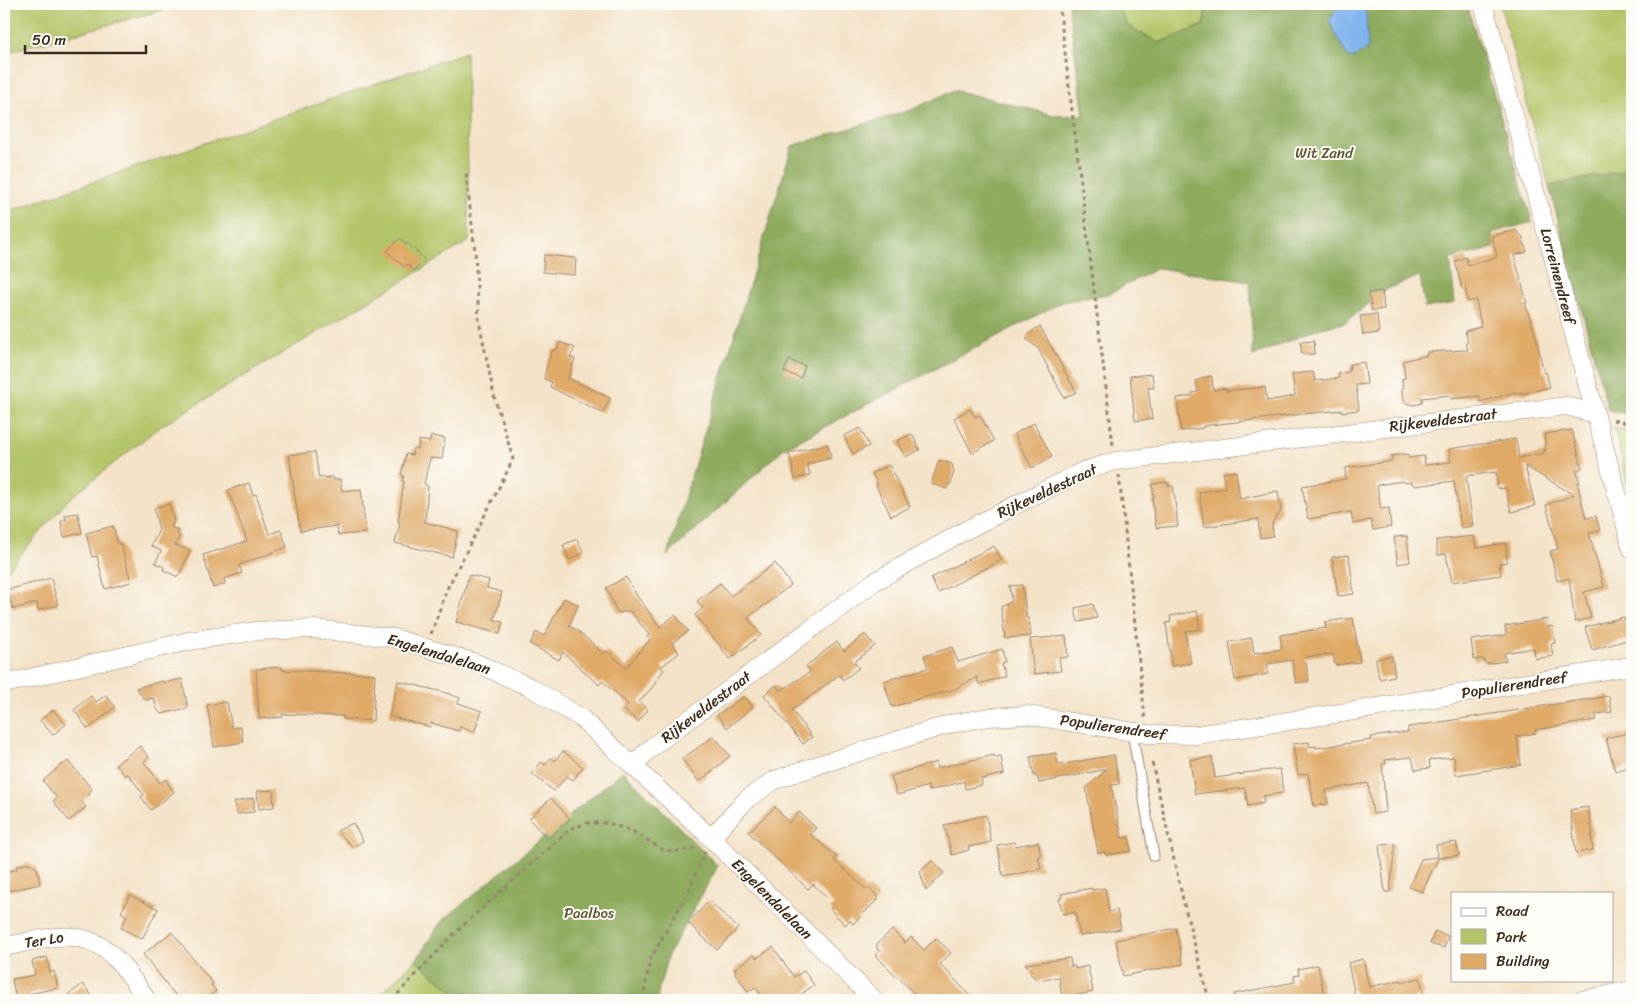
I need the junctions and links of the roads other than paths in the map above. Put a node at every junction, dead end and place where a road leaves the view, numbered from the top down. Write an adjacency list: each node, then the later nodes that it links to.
1 (1483, 4): 2 (street, Lorreinendreef)
2 (1595, 414): 3 (street, Lorreinendreef); 7 (street, Rijkeveldestraat)
3 (1632, 549)
4 (1632, 666): 6 (street, Populierendreef)
5 (4, 684): 7 (street, Engelendalelaan)
6 (1139, 733): 8 (street, Populierendreef); 9 (lane)
7 (633, 765): 8 (street, Engelendalelaan)
8 (711, 838): 13 (street, Engelendalelaan)
9 (1154, 856)
10 (4, 947): 12 (street, Ter Lo)
11 (1632, 990): 14 (street)
12 (147, 1000)
13 (874, 1000)
14 (1582, 1000)

